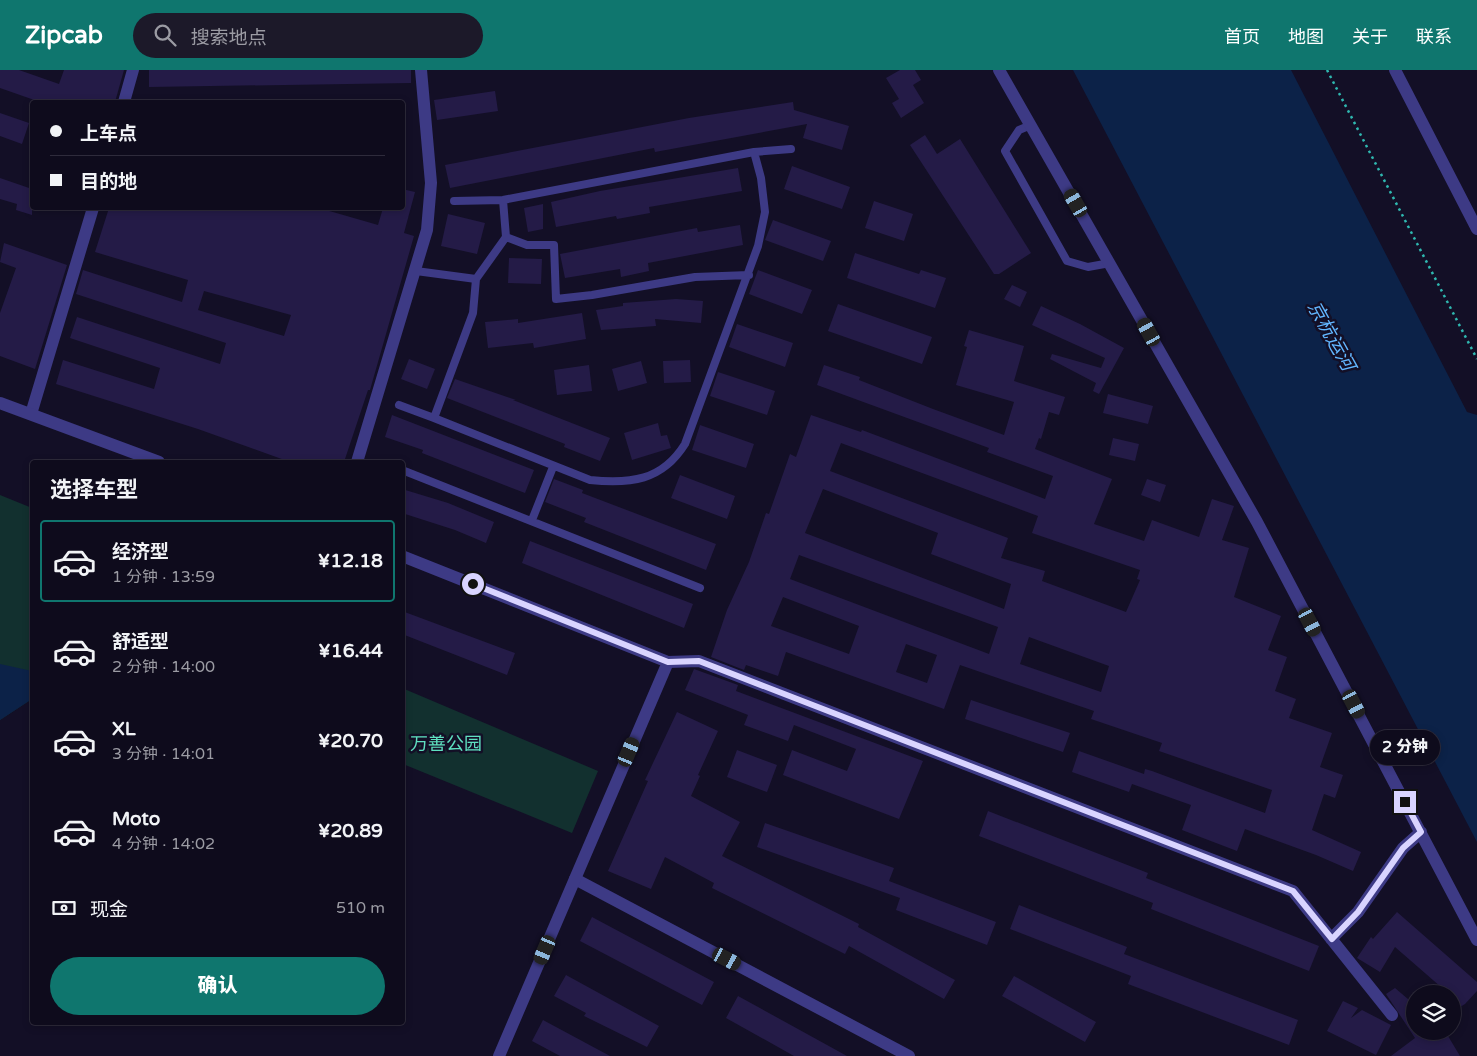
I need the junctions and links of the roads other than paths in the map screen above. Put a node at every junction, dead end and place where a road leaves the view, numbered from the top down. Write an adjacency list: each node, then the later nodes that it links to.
1 (134, 70): 5 (street)
2 (421, 70): 15 (street)
3 (1000, 70): 6 (street)
4 (1394, 70): 12 (street)
5 (125, 100)
6 (1031, 125): 14 (street); 14 (lane)
7 (791, 149): 8 (lane)
8 (754, 152): 10 (lane); 16 (lane)
9 (454, 200): 10 (lane)
10 (502, 200): 13 (lane)
11 (92, 210): 20 (street)
12 (1477, 229)
13 (506, 237): 16 (lane); 17 (lane)
14 (1110, 263): 30 (street)
15 (416, 271): 17 (lane); 23 (street)
16 (749, 275): 24 (lane)
17 (476, 279): 21 (lane)
18 (0, 403): 20 (street)
19 (399, 405): 21 (lane)
20 (31, 414): 22 (street)
21 (434, 418): 24 (lane)
22 (154, 460)
23 (358, 460)
24 (553, 467): 26 (lane)
25 (405, 471): 26 (lane)
26 (532, 520): 28 (lane)
27 (405, 557): 29 (street)
28 (700, 588)
29 (668, 662): 31 (street); 32 (street)
30 (1421, 832): 32 (street); 33 (street)
31 (575, 879): 35 (street); 36 (street)
32 (1332, 939): 34 (street)
33 (1477, 940)
34 (1392, 1015)
35 (499, 1056)
36 (909, 1056)

